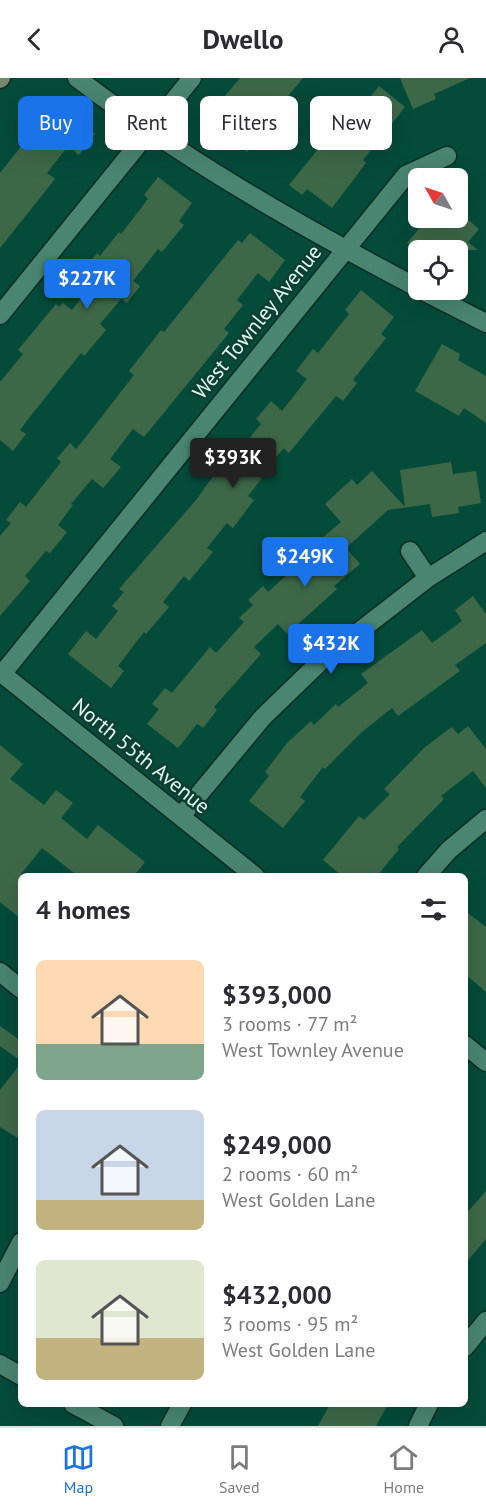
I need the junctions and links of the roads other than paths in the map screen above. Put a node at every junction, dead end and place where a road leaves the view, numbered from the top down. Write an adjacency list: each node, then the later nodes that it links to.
1 (77, 78): 4 (street)
2 (192, 78): 3 (street)
3 (178, 96)
4 (105, 99)
5 (134, 150): 11 (street)
6 (179, 150): 8 (street)
7 (447, 156): 8 (street, West Townley Avenue)
8 (345, 250): 9 (street); 16 (street, West Townley Avenue)
9 (408, 283)
10 (441, 300): 12 (street)
11 (0, 315)
12 (486, 323)
13 (486, 541): 15 (street)
14 (410, 551): 15 (street)
15 (428, 578): 17 (street)
16 (1, 673): 17 (street, North 55th Avenue)
17 (181, 816): 19 (street, North 55th Avenue)
18 (486, 819): 20 (street)
19 (251, 873)
20 (429, 873)
21 (0, 972): 22 (street)
22 (18, 987)
23 (468, 1047): 24 (street)
24 (486, 1062)
25 (18, 1248): 26 (street)
26 (0, 1283)
27 (486, 1321): 28 (street)
28 (468, 1343)
29 (0, 1364): 30 (street)
30 (18, 1374)
31 (79, 1407): 34 (street)
32 (180, 1407): 35 (street)
33 (428, 1407): 36 (street)
34 (114, 1426)
35 (170, 1426)
36 (418, 1426)

